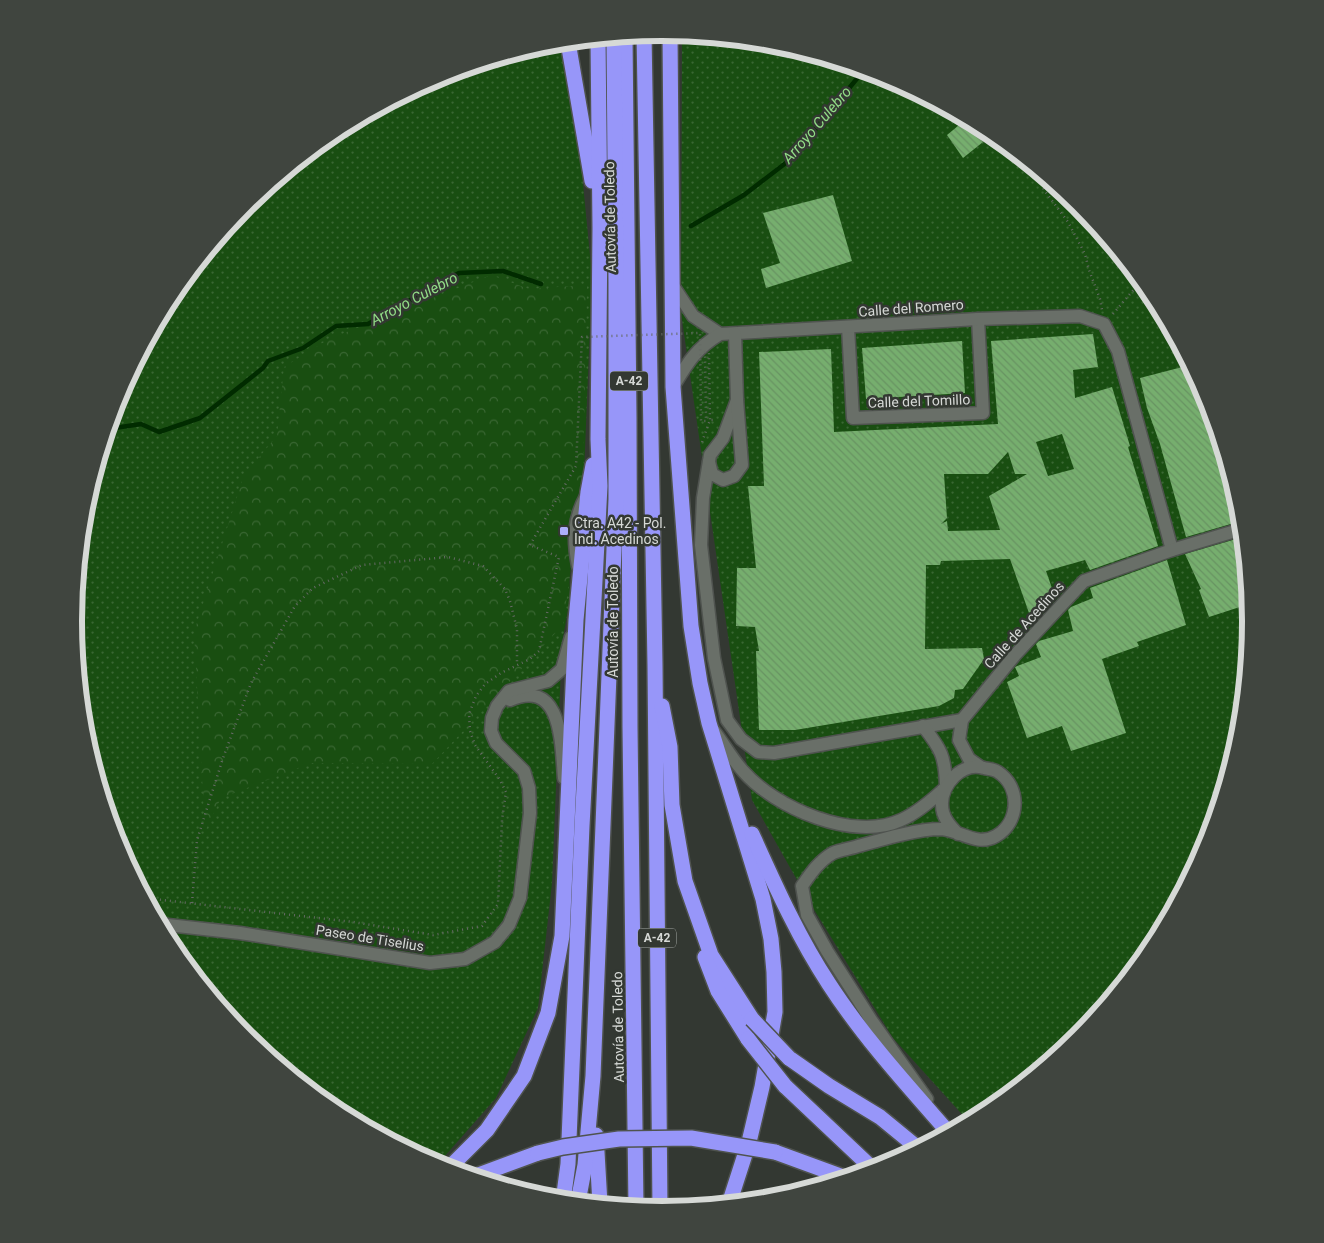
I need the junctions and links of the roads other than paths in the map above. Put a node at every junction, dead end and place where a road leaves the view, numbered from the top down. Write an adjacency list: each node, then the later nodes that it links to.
1 (644, 41): 21 (highway, A-42)
2 (670, 41): 8 (highway)
3 (624, 42): 26 (highway, Autovía de Toledo / A-42)
4 (614, 43): 17 (highway)
5 (598, 45): 7 (highway)
6 (569, 49): 7 (highway)
7 (600, 228): 15 (highway)
8 (672, 284): 11 (street); 13 (highway)
9 (978, 319): 10 (street, Calle del Romero); 10 (street, Calle del Tomillo); 19 (street, Calle del Romero)
10 (848, 327): 12 (street, Calle del Romero)
11 (720, 334): 12 (street, Calle del Romero); 13 (street)
12 (735, 334): 14 (street)
13 (673, 387): 24 (highway)
14 (737, 400): 16 (street); 16 (street)
15 (598, 439): 20 (highway); 42 (highway)
16 (709, 462): 25 (street)
17 (616, 499): 26 (highway); 34 (highway)
18 (1235, 531): 19 (street, Calle de Acedinos)
19 (1172, 550): 23 (street, Calle de Acedinos)
20 (576, 620): 22 (street); 30 (highway)
21 (655, 665): 32 (highway); 47 (highway, A-42)
22 (497, 706): 30 (street); 33 (street, Paseo de Tiselius)
23 (962, 720): 25 (street); 27 (street)
24 (708, 723): 28 (highway); 29 (street)
25 (923, 726): 29 (street)
26 (630, 727): 46 (highway, Autovía de Toledo / A-42)
27 (979, 766): 29 (street); 31 (street)
28 (728, 783): 35 (highway); 45 (highway)
29 (945, 787): 31 (street)
30 (568, 828): 38 (highway)
31 (958, 834): 36 (street)
32 (685, 882): 37 (highway, bridge); 39 (highway, bridge)
33 (167, 925)
34 (593, 1076): 43 (highway); 44 (highway)
35 (946, 1127)
36 (946, 1127)
37 (914, 1144)
38 (454, 1163)
39 (868, 1164)
40 (483, 1173): 41 (highway, bridge)
41 (837, 1175)
42 (564, 1193)
43 (579, 1196)
44 (600, 1198)
45 (731, 1198)
46 (636, 1201)
47 (660, 1202)

